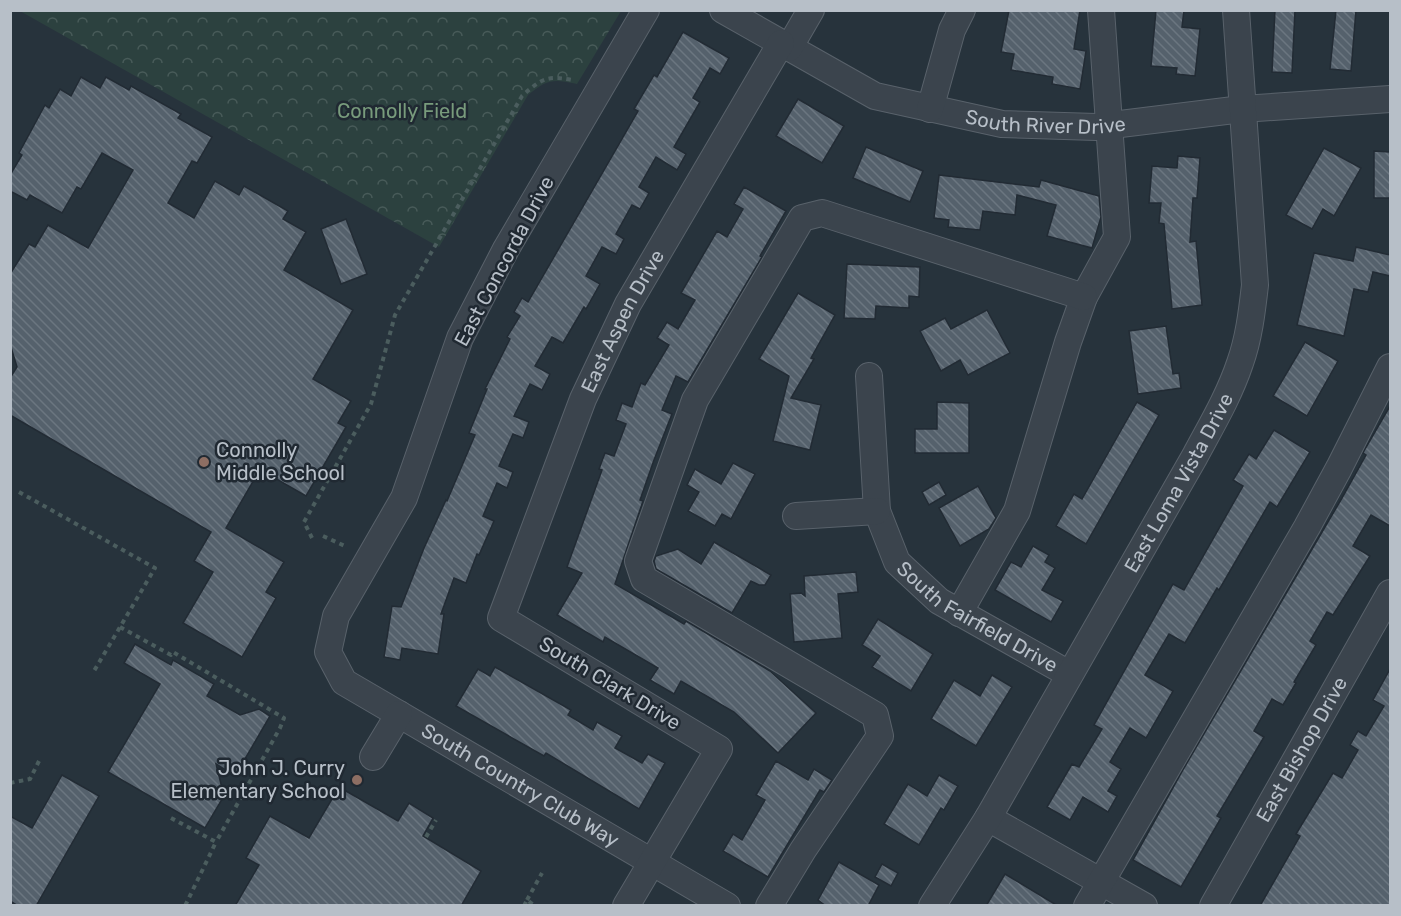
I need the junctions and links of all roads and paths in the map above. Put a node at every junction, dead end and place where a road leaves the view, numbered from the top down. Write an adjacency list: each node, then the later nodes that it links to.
1 (646, 10): 26 (street, East Concorda Drive)
2 (723, 10): 7 (street, South River Drive)
3 (811, 10): 7 (street, East Aspen Drive)
4 (962, 10): 10 (street)
5 (1101, 10): 12 (street)
6 (1236, 10): 11 (street, East Loma Vista Drive)
7 (785, 46): 10 (street, South River Drive); 24 (street, East Aspen Drive)
8 (573, 80): 20 (path)
9 (1390, 99): 11 (street, South River Drive)
10 (930, 109): 12 (street, South River Drive)
11 (1242, 109): 12 (street, South River Drive); 28 (street, East Loma Vista Drive)
12 (1110, 125): 13 (street)
13 (1084, 297): 23 (street); 47 (street)
14 (1390, 366): 40 (street)
15 (869, 376): 17 (street, South Fairfield Drive)
16 (20, 492): 25 (path)
17 (877, 511): 18 (street); 23 (street, South Fairfield Drive)
18 (796, 516)
19 (323, 536): 21 (path)
20 (312, 538)
21 (345, 546)
22 (1390, 593): 51 (street, East Bishop Drive)
23 (959, 613): 28 (street, South Fairfield Drive)
24 (501, 618): 38 (street, South Clark Drive)
25 (120, 627): 27 (path); 37 (path)
26 (328, 652): 29 (street, South Country Club Way)
27 (94, 672)
28 (1069, 674): 34 (street, East Loma Vista Drive)
29 (399, 714): 30 (street); 38 (street, South Country Club Way)
30 (373, 757)
31 (40, 759): 32 (path)
32 (10, 783)
33 (171, 818): 37 (path)
34 (988, 818): 40 (street); 48 (street, East Loma Vista Drive)
35 (436, 820): 36 (path)
36 (426, 837)
37 (216, 842): 42 (path)
38 (651, 862): 45 (street); 46 (street, South Country Club Way)
39 (542, 873): 41 (path)
40 (1100, 881): 49 (street); 50 (street)
41 (527, 900): 43 (path); 44 (path)
42 (185, 906)
43 (524, 906)
44 (535, 906)
45 (626, 906)
46 (727, 906)
47 (768, 906)
48 (932, 906)
49 (1087, 906)
50 (1144, 906)
51 (1213, 906)

